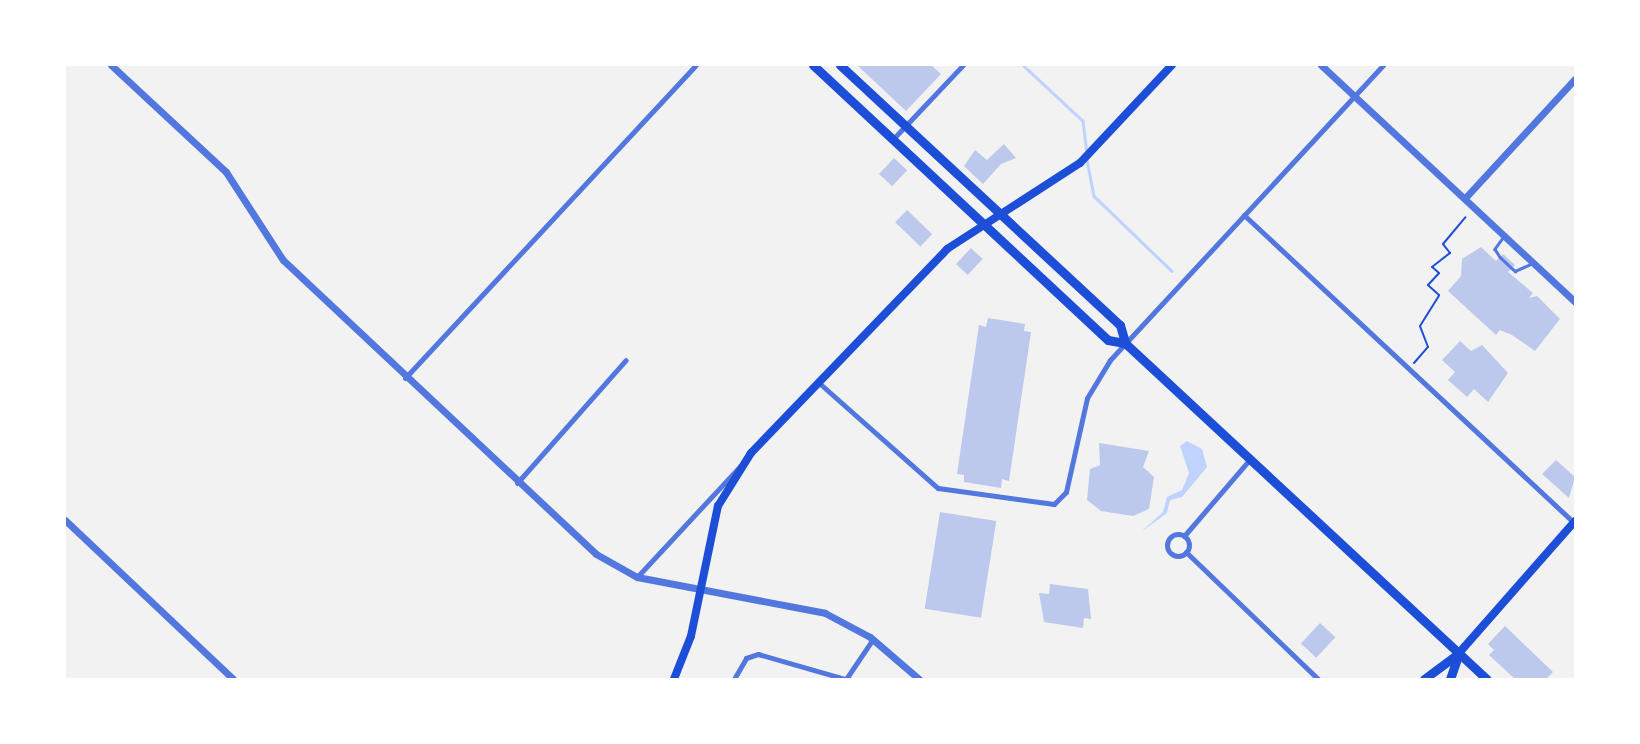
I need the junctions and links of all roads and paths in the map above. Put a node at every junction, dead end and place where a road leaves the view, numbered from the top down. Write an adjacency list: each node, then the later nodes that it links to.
1 (111, 65): 24 (street)
2 (696, 65): 24 (street)
3 (813, 65): 12 (main road)
4 (841, 65): 11 (main road)
5 (963, 65): 11 (street)
6 (1172, 65): 14 (main road)
7 (1321, 65): 10 (street)
8 (1383, 65): 10 (street)
9 (1575, 79): 13 (street)
10 (1355, 96): 13 (street); 15 (street)
11 (906, 125): 12 (street); 14 (main road)
12 (893, 139): 17 (main road)
13 (1465, 198): 18 (street)
14 (997, 212): 17 (main road); 21 (main road)
15 (1244, 215): 21 (street); 23 (street)
16 (1466, 217): 23 (path)
17 (981, 223): 21 (main road); 25 (main road)
18 (1505, 236): 19 (street); 19 (lane)
19 (1533, 262): 20 (street)
20 (1575, 302)
21 (1125, 343): 25 (street); 27 (main road)
22 (626, 360): 28 (street)
23 (1408, 369): 30 (street)
24 (405, 377): 28 (street)
25 (818, 382): 26 (main road)
26 (751, 453): 33 (street); 34 (main road)
27 (1250, 459): 31 (street); 36 (main road)
28 (517, 483): 33 (street)
29 (65, 520): 37 (street)
30 (1575, 523): 36 (main road)
31 (1184, 536): 32 (street); 32 (street)
32 (1186, 552): 42 (street)
33 (637, 577): 34 (street)
34 (702, 587): 35 (street); 38 (main road)
35 (873, 639): 40 (street); 41 (street)
36 (1459, 653): 43 (main road); 44 (main road); 45 (main road)
37 (233, 679)
38 (674, 679)
39 (734, 679): 40 (street)
40 (846, 679)
41 (919, 679)
42 (1318, 679)
43 (1424, 679)
44 (1450, 679)
45 (1487, 679)

